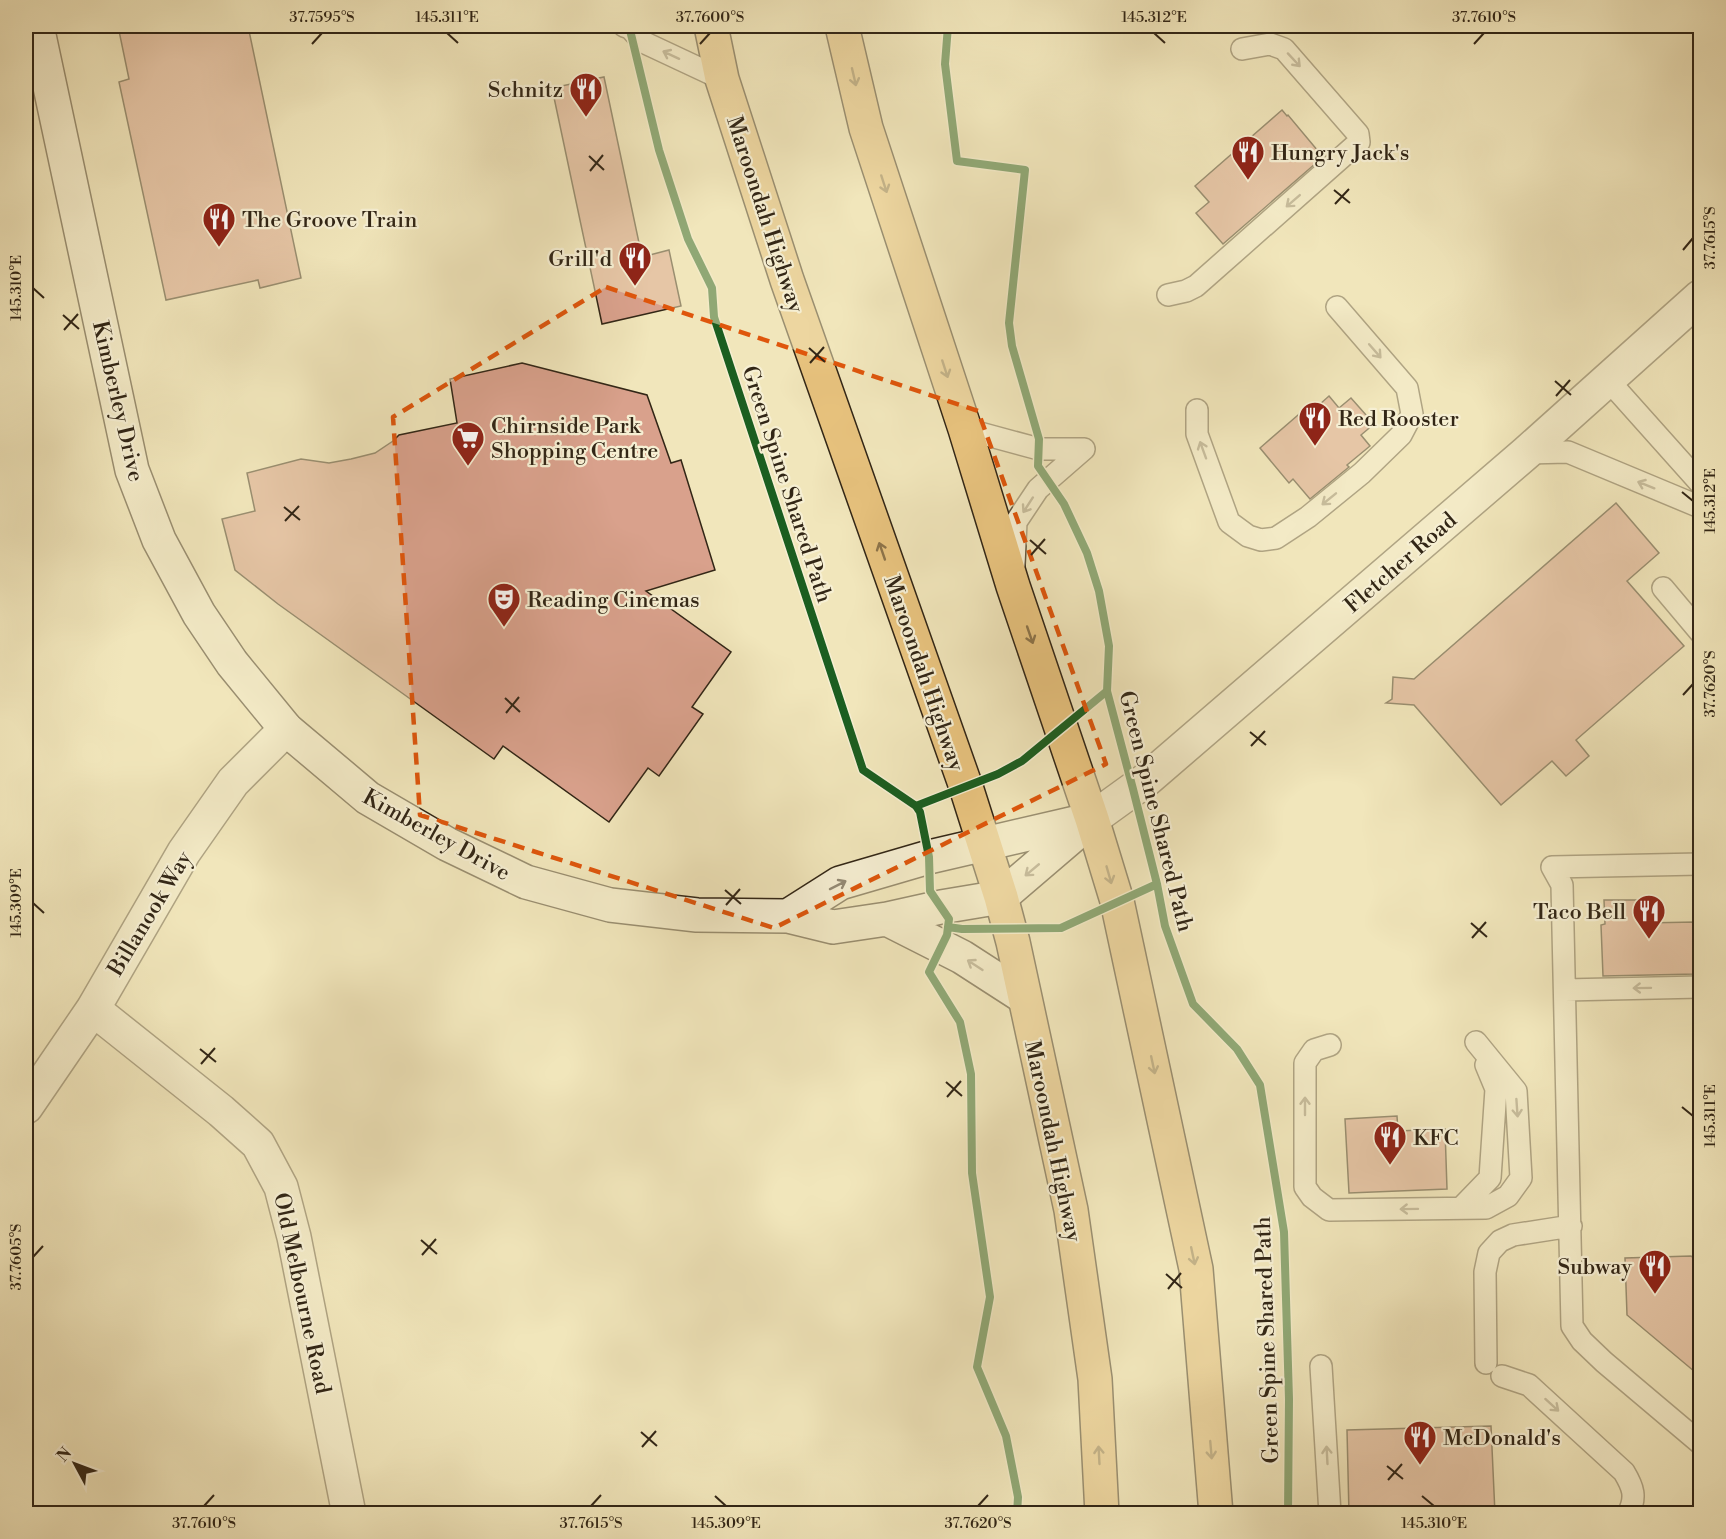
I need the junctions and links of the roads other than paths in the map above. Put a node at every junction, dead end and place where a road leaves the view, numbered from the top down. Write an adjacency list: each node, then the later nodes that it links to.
1 (37, 26): 19 (main road, Kimberley Drive)
2 (624, 26): 6 (lane, one-way to 2)
3 (711, 26): 6 (highway, Maroondah Highway)
4 (848, 29): 12 (highway, one-way to 12)
5 (1242, 49): 7 (lane, one-way to 7)
6 (722, 79): 21 (highway, Maroondah Highway, one-way to 6)
7 (1168, 295)
8 (1701, 297): 10 (main road, Fletcher Road)
9 (1337, 307): 11 (lane, one-way to 11)
10 (1608, 380): 13 (main road, Fletcher Road); 14 (lane)
11 (1197, 410)
12 (965, 429): 16 (highway); 16 (lane, one-way to 16)
13 (1526, 453): 15 (lane, one-way to 13); 20 (main road, Fletcher Road)
14 (1701, 483)
15 (1701, 507)
16 (1013, 586): 20 (highway, one-way to 20)
17 (1663, 588): 18 (lane)
18 (1701, 632)
19 (286, 729): 24 (main road, Kimberley Drive); 29 (main road, Billanook Way)
20 (1092, 819): 21 (main road); 23 (main road, one-way to 23); 38 (highway, one-way to 38)
21 (985, 844): 23 (highway, Maroondah Highway); 24 (main road, one-way to 21)
22 (1701, 864): 27 (lane)
23 (1001, 897): 25 (main road, Kimberley Drive); 28 (highway, Maroondah Highway)
24 (788, 916): 25 (main road, Kimberley Drive)
25 (887, 919): 28 (main road, one-way to 25)
26 (1701, 987): 27 (lane, one-way to 27)
27 (1565, 990): 33 (lane)
28 (1024, 997): 37 (highway, Maroondah Highway, one-way to 28)
29 (93, 1009): 31 (main road, Billanook Way); 36 (main road, Old Melbourne Road)
30 (1330, 1045): 32 (lane, one-way to 30)
31 (26, 1107)
32 (1461, 1208): 32 (lane, one-way to 32)
33 (1571, 1226): 35 (lane); 40 (lane, one-way to 40)
34 (1321, 1366): 39 (lane, one-way to 34)
35 (1701, 1443)
36 (349, 1514)
37 (1102, 1514)
38 (1216, 1514)
39 (1330, 1514)
40 (1628, 1514)

